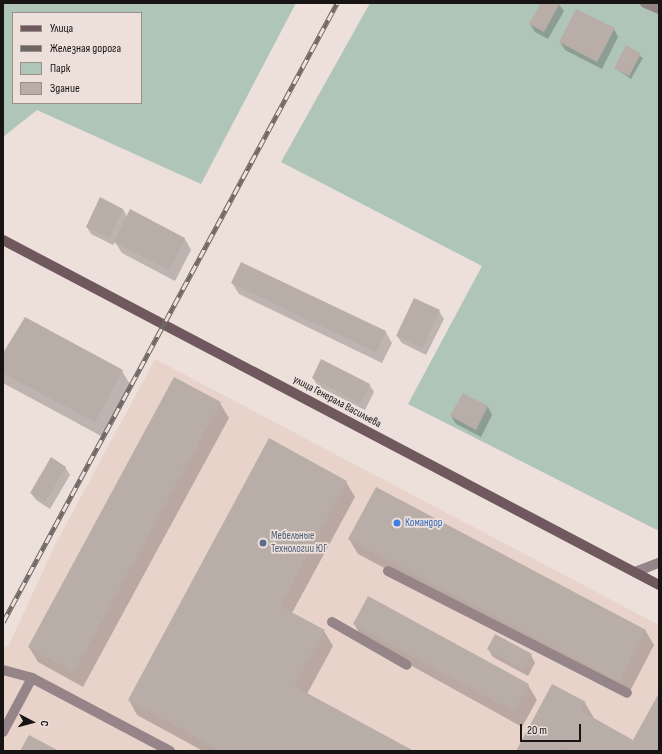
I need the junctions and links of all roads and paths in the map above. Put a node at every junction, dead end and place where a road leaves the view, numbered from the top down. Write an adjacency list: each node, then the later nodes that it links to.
1 (645, 3): 2 (lane)
2 (659, 9)
3 (3, 240): 6 (main road, улица Генерала Васильева)
4 (659, 563): 6 (lane)
5 (388, 571): 12 (lane)
6 (635, 572): 7 (main road, улица Генерала Васильева)
7 (659, 585)
8 (332, 622): 9 (lane)
9 (407, 665)
10 (3, 670): 11 (lane)
11 (32, 678): 13 (lane); 14 (lane)
12 (627, 693)
13 (3, 732)
14 (170, 751)

